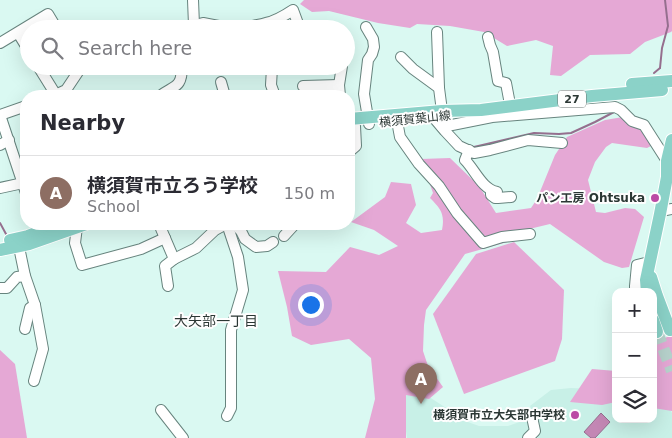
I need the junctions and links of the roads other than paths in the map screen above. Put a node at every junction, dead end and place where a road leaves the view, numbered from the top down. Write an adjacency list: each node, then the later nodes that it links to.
1 (193, 0): 4 (street)
2 (39, 20): 3 (street)
3 (52, 20)
4 (194, 20)
5 (275, 20): 6 (street)
6 (296, 20)
7 (366, 27): 35 (street)
8 (437, 32): 23 (street)
9 (18, 33): 10 (street); 12 (street)
10 (20, 36)
11 (488, 37): 31 (street)
12 (0, 43)
13 (401, 57): 23 (street)
14 (44, 75): 24 (street)
15 (76, 75): 25 (street)
16 (182, 75): 26 (street)
17 (272, 75): 28 (street)
18 (341, 75): 21 (street)
19 (672, 80): 31 (main road)
20 (221, 82): 27 (street)
21 (339, 85): 22 (street); 29 (street)
22 (304, 86)
23 (439, 88): 34 (street)
24 (55, 90)
25 (66, 90)
26 (170, 90)
27 (223, 90)
28 (273, 90)
29 (339, 90)
30 (667, 93): 34 (main road); 34 (main road, 横須賀葉山線 / 27)
31 (509, 99): 34 (main road)
32 (20, 108): 33 (street)
33 (0, 115): 39 (street)
34 (441, 118): 35 (main road, 横須賀葉山線 / 27); 36 (main road, 横須賀葉山線 / 27); 41 (street); 43 (street)
35 (368, 120): 36 (main road, 横須賀葉山線 / 27); 37 (main road, 横須賀葉山線 / 27)
36 (397, 121): 55 (street)
37 (355, 123)
38 (672, 140): 43 (main road)
39 (4, 142): 42 (street)
40 (562, 143): 41 (street)
41 (469, 150): 46 (street)
42 (20, 162)
43 (669, 169): 47 (main road)
44 (0, 188): 45 (street)
45 (20, 188)
46 (511, 197)
47 (666, 210): 63 (main road)
48 (79, 230): 57 (street)
49 (162, 230): 57 (street)
50 (215, 230): 62 (street)
51 (232, 230): 74 (street)
52 (240, 230): 59 (street)
53 (290, 230): 56 (street)
54 (39, 232): 58 (main road); 60 (main road)
55 (530, 234)
56 (284, 236)
57 (166, 238): 62 (street)
58 (0, 242)
59 (273, 242)
60 (19, 247): 61 (main road); 64 (street)
61 (0, 250)
62 (174, 259): 65 (street)
63 (649, 262): 67 (street); 68 (main road); 71 (main road)
64 (25, 276): 66 (street); 69 (street)
65 (168, 286)
66 (0, 288)
67 (635, 288)
68 (647, 288)
69 (35, 306): 70 (street); 72 (street)
70 (25, 329)
71 (670, 330)
72 (34, 381)
73 (161, 410): 77 (street)
74 (227, 416)
75 (532, 417): 76 (street)
76 (530, 437)
77 (183, 438)

